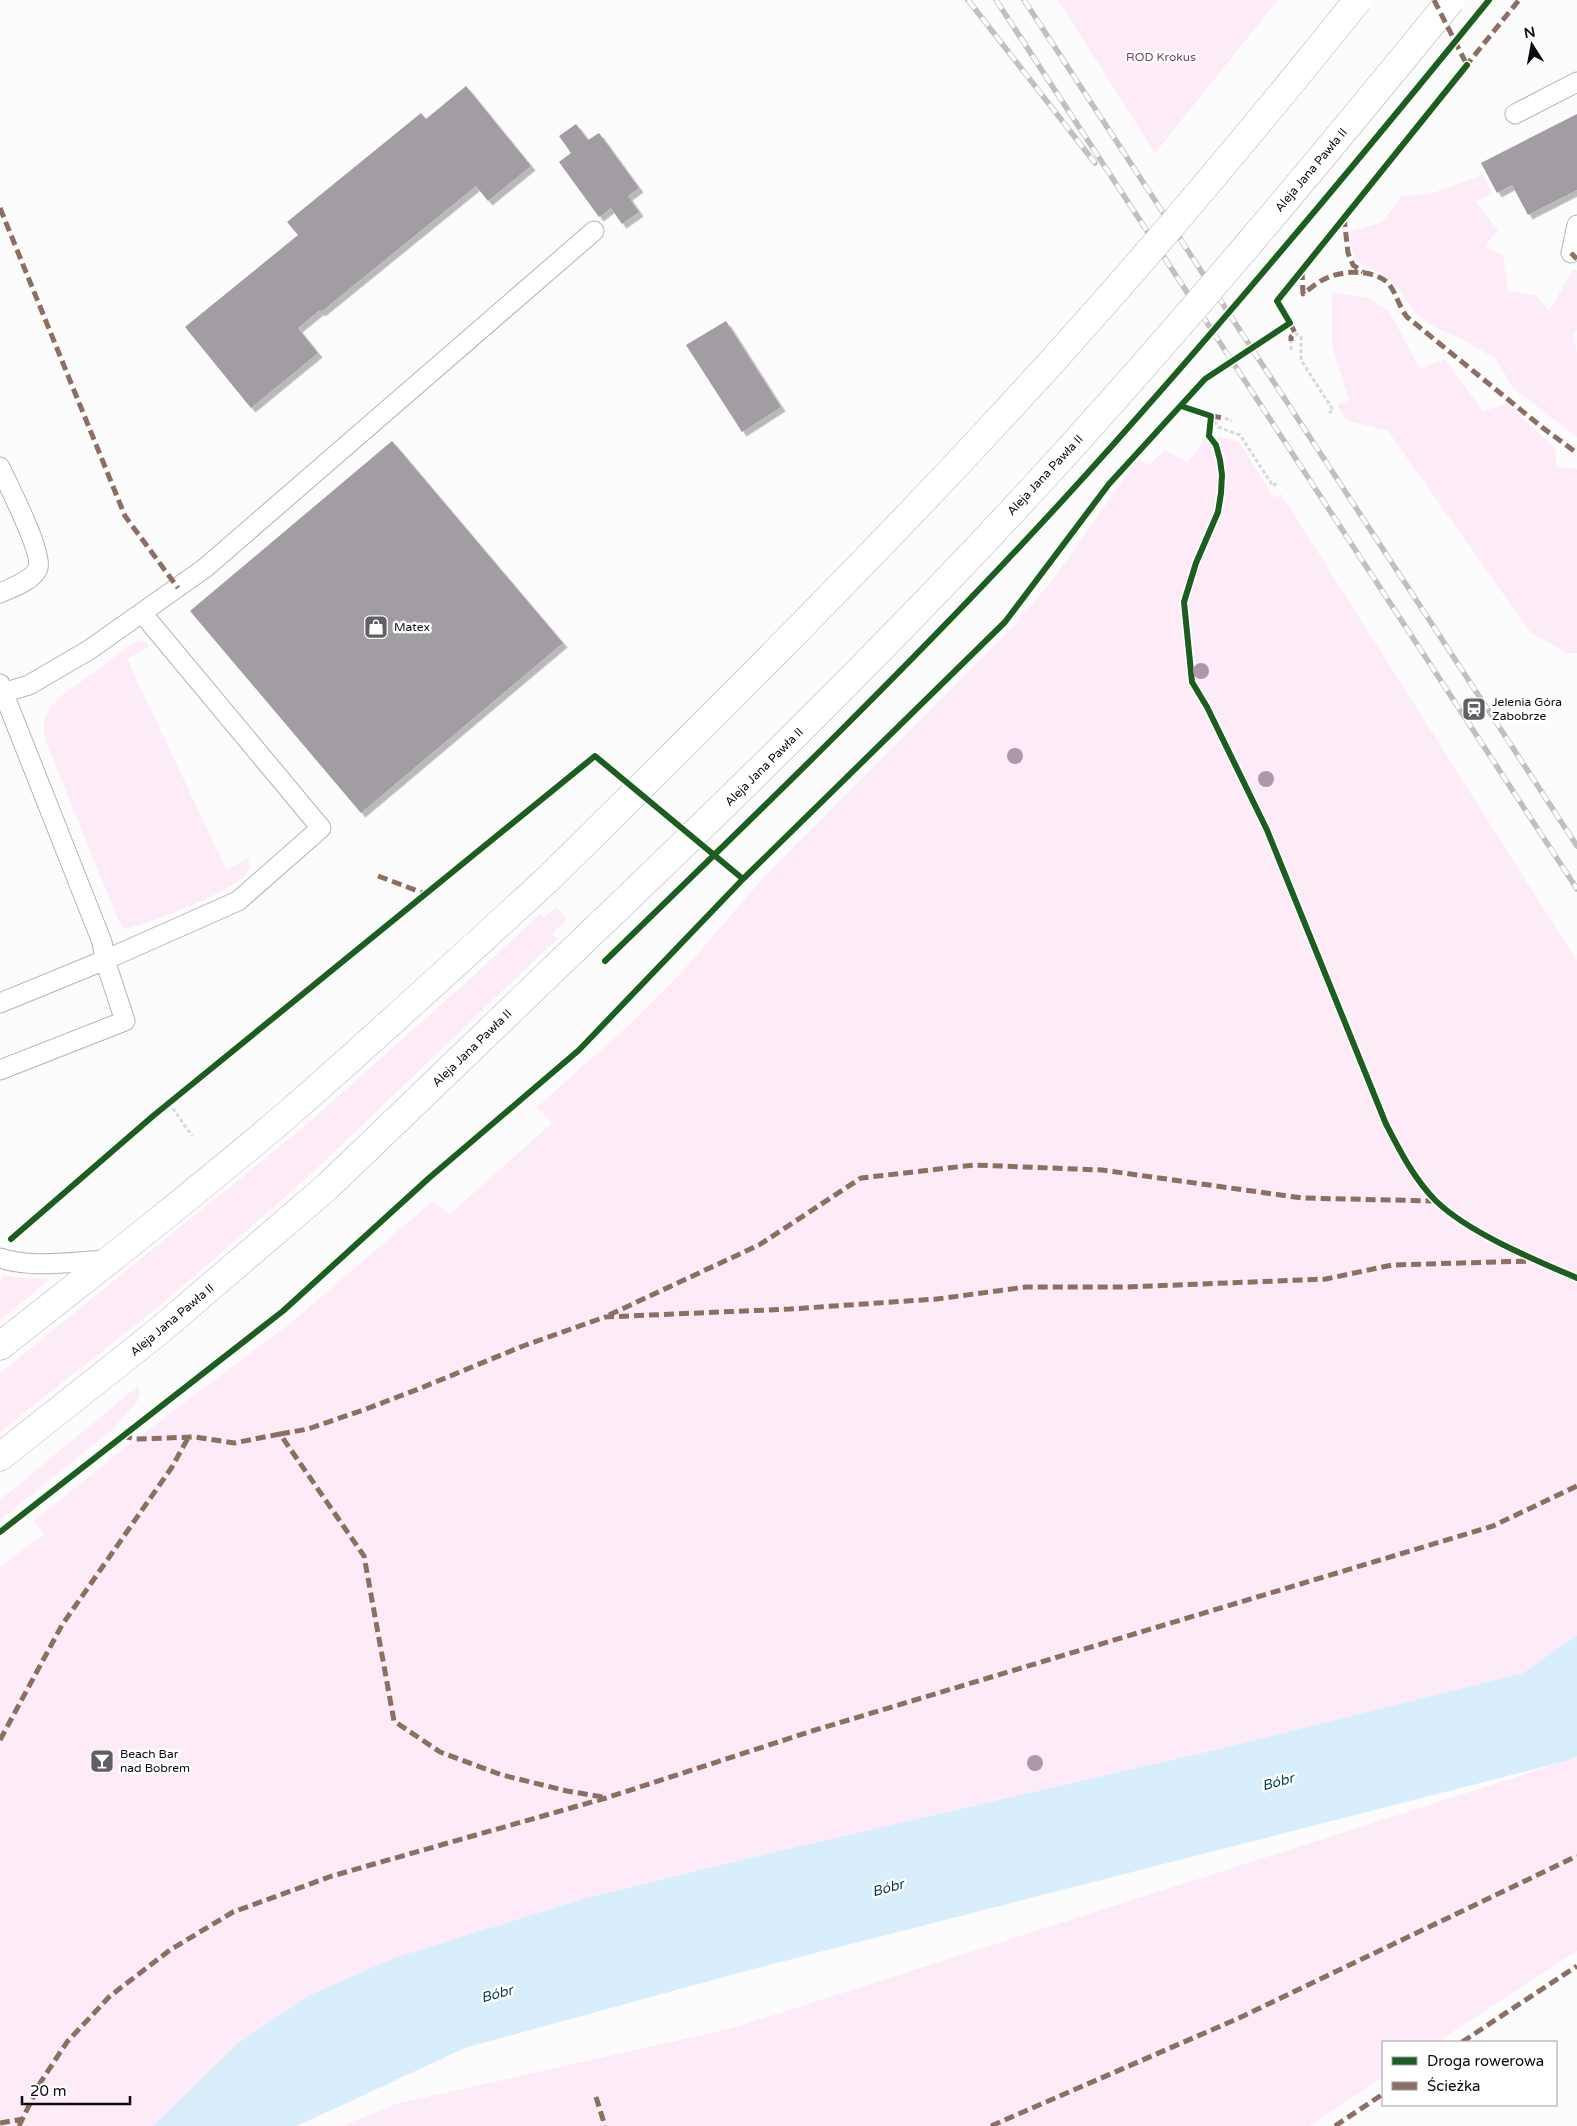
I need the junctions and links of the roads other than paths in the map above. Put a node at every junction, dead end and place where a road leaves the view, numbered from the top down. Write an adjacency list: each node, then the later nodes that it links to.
1 (1358, 0): 18 (main road, bridge)
2 (1451, 0): 20 (main road, Aleja Jana Pawła II, bridge)
3 (1577, 82): 4 (lane)
4 (1515, 114)
5 (1577, 225): 7 (lane)
6 (594, 231): 10 (lane)
7 (1571, 253)
8 (0, 467): 9 (lane)
9 (0, 593)
10 (142, 613): 11 (lane); 12 (lane)
11 (1, 691): 12 (lane)
12 (105, 960): 13 (lane); 14 (lane)
13 (0, 1003)
14 (34, 1057): 15 (lane); 16 (lane)
15 (0, 1070)
16 (0, 1076)
17 (0, 1258): 18 (lane)
18 (112, 1260): 19 (main road)
19 (0, 1346)
20 (0, 1457)

